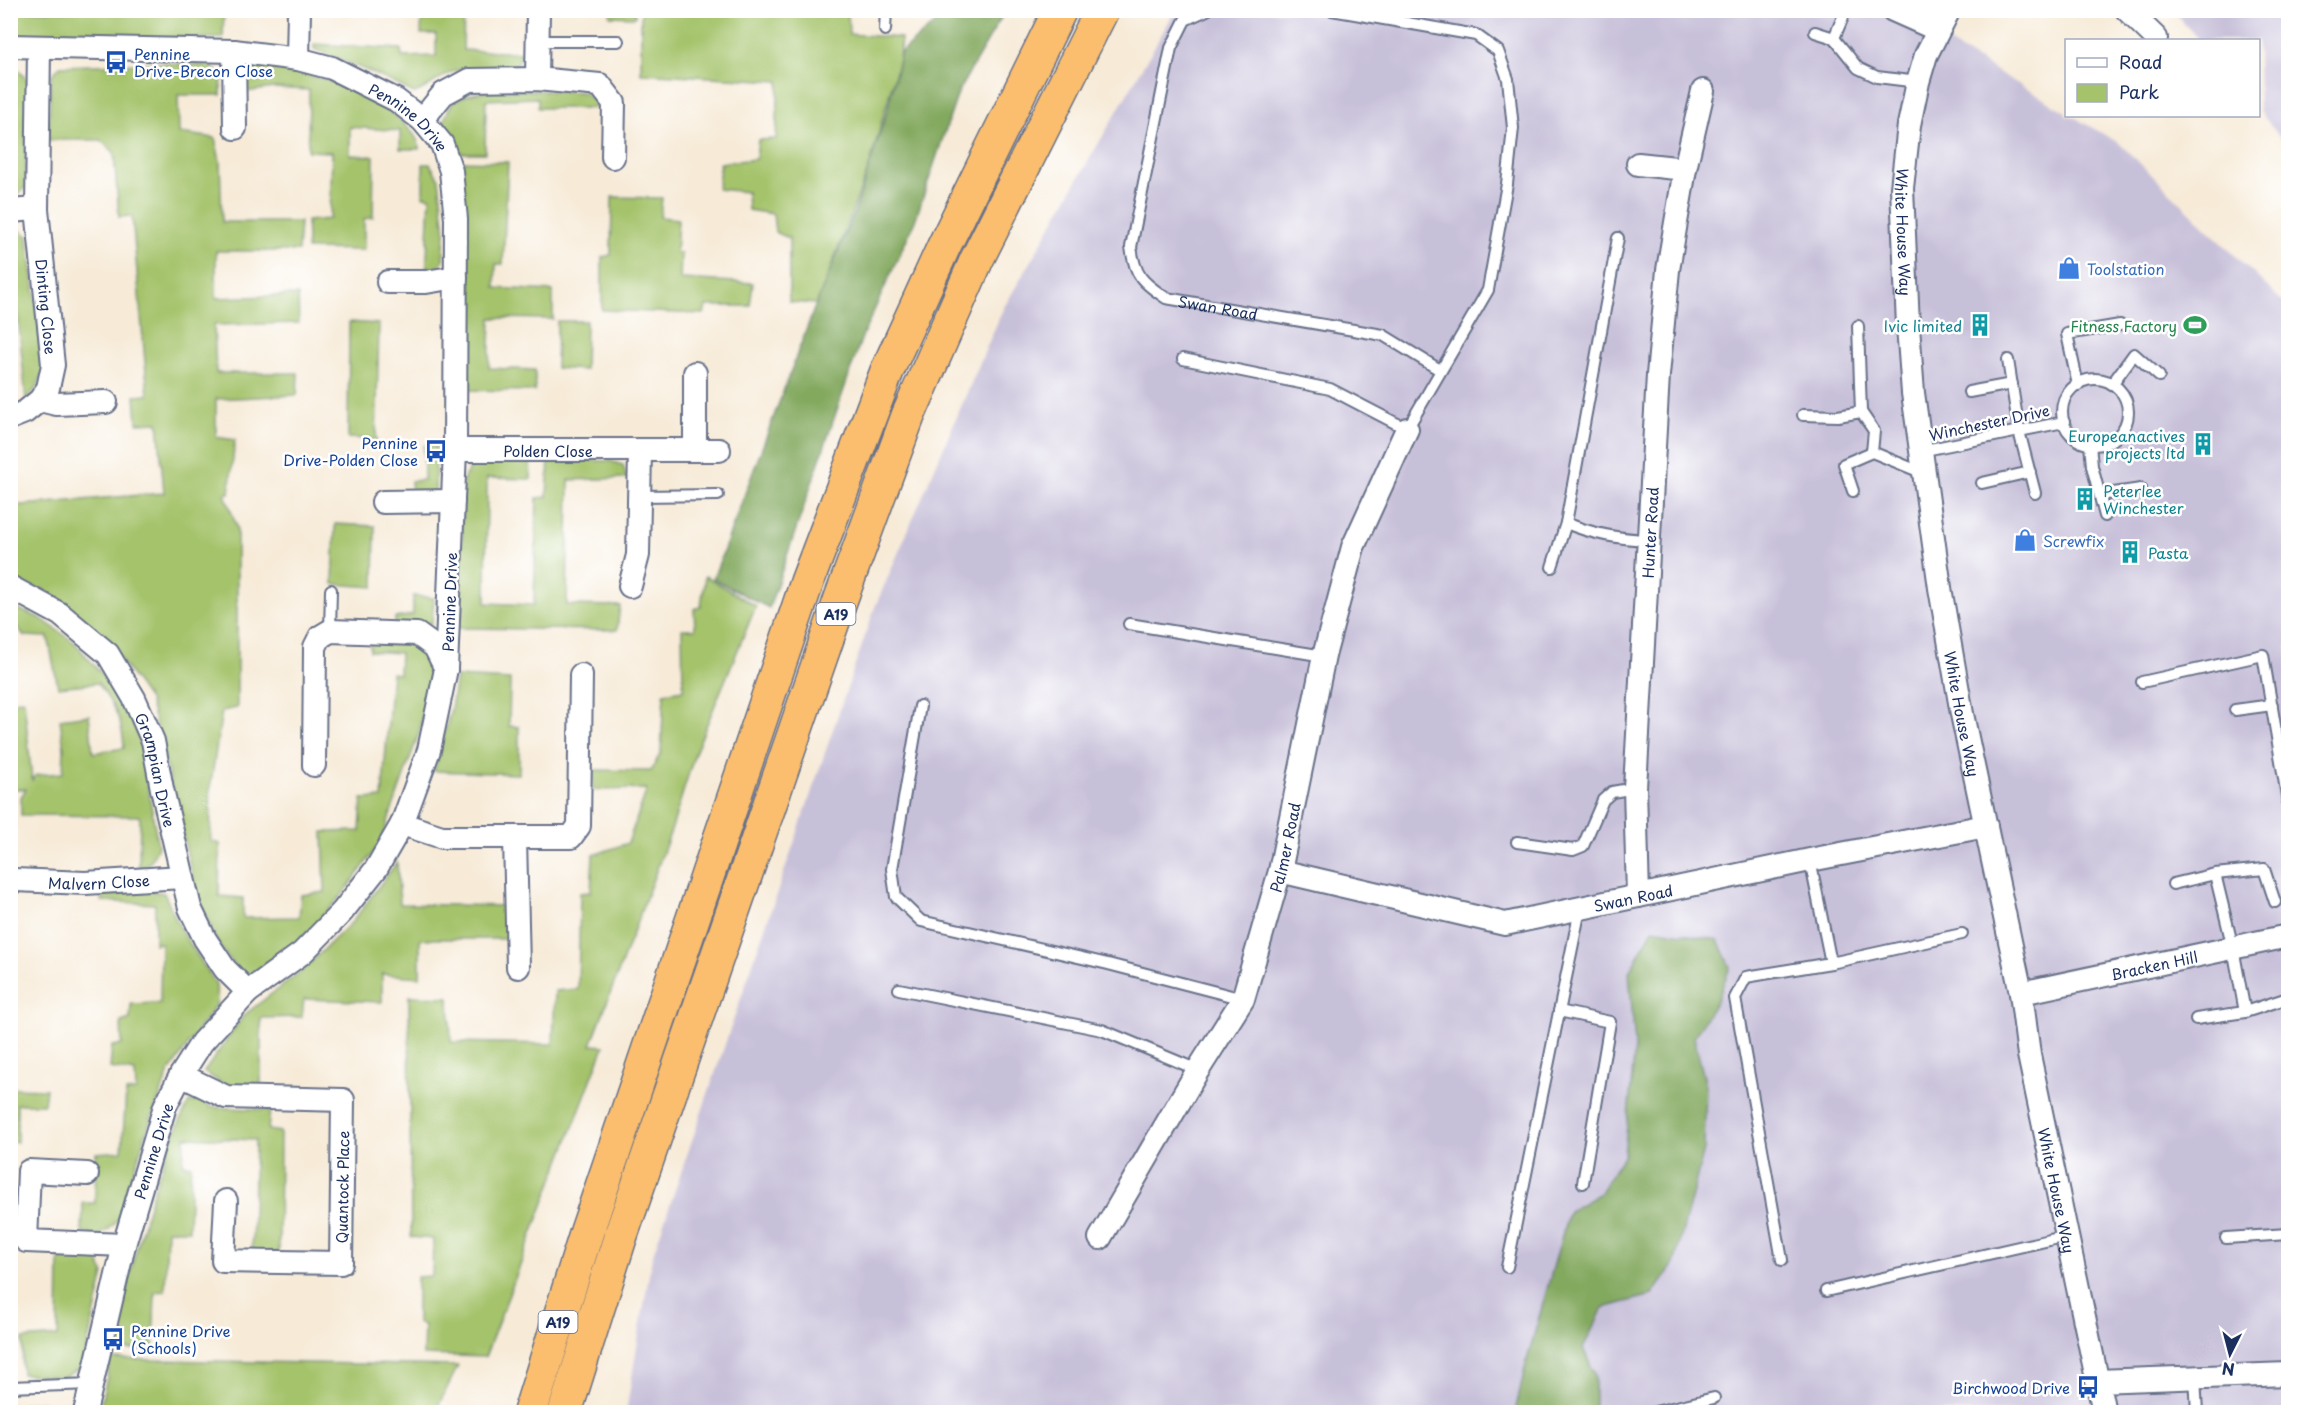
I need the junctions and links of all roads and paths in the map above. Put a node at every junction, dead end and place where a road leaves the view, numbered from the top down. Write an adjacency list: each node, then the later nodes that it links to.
1 (299, 10): 22 (street)
2 (538, 10): 18 (street)
3 (886, 10): 12 (lane)
4 (1060, 10): 122 (highway, A19)
5 (1102, 10): 125 (highway, A19)
6 (1207, 10): 40 (lane, Swan Road)
7 (1332, 10): 40 (lane)
8 (1893, 10): 13 (street)
9 (1948, 10): 13 (street, White House Way)
10 (2127, 10): 16 (street)
11 (1843, 17): 15 (lane)
12 (885, 30)
13 (1938, 30): 24 (street, White House Way)
14 (1815, 32): 15 (lane)
15 (1833, 38): 24 (lane)
16 (2156, 38)
17 (618, 40): 18 (lane)
18 (537, 41): 23 (street)
19 (10, 46): 20 (street, Pennine Drive)
20 (39, 47): 21 (street, Pennine Drive); 31 (street, Dinting Close)
21 (234, 51): 22 (street, Pennine Drive); 27 (street)
22 (298, 59): 26 (street, Pennine Drive)
23 (537, 79): 26 (street); 28 (street)
24 (1918, 82): 61 (street, White House Way)
25 (1703, 91): 30 (street, Hunter Road)
26 (422, 120): 34 (street, Pennine Drive)
27 (235, 128)
28 (613, 158)
29 (1638, 164): 30 (street)
30 (1685, 169): 74 (street, Hunter Road)
31 (37, 209): 32 (street); 47 (street, Dinting Close)
32 (10, 211)
33 (1618, 238): 73 (lane)
34 (456, 277): 35 (street); 56 (street, Pennine Drive)
35 (388, 282)
36 (2120, 325): 45 (lane)
37 (1858, 326): 49 (lane)
38 (1184, 358): 53 (lane)
39 (2008, 360): 43 (lane)
40 (1440, 370): 53 (lane)
41 (695, 373): 57 (street)
42 (2159, 376): 44 (lane)
43 (2012, 384): 46 (lane); 54 (lane)
44 (2112, 384): 45 (lane); 55 (lane)
45 (2078, 385): 52 (lane, Winchester Drive)
46 (1969, 392)
47 (40, 400): 48 (street); 51 (street)
48 (106, 402)
49 (1861, 412): 50 (lane); 60 (lane)
50 (1803, 415)
51 (10, 418)
52 (2064, 422): 54 (lane, Winchester Drive); 55 (lane, Winchester Drive)
53 (1407, 429): 81 (street, Palmer Road)
54 (2019, 431): 61 (lane, Winchester Drive); 62 (lane)
55 (2090, 444): 68 (lane)
56 (455, 450): 59 (street, Polden Close); 70 (street, Pennine Drive)
57 (695, 450): 58 (street, Polden Close); 59 (street, Polden Close)
58 (719, 450)
59 (640, 451): 69 (street)
60 (1872, 452): 61 (lane); 65 (lane)
61 (1922, 462): 92 (street, White House Way)
62 (2030, 472): 63 (lane); 66 (lane)
63 (1982, 483)
64 (2140, 489): 68 (lane)
65 (1853, 491)
66 (2035, 493)
67 (718, 495): 69 (lane)
68 (2100, 495): 72 (lane)
69 (640, 496): 76 (street)
70 (453, 501): 71 (street); 82 (street, Pennine Drive)
71 (383, 502)
72 (2105, 516)
73 (1566, 523): 74 (lane); 75 (lane)
74 (1649, 540): 89 (street, Hunter Road)
75 (1552, 567)
76 (630, 586)
77 (10, 587): 98 (street, Grampian Drive)
78 (331, 590): 80 (lane)
79 (1129, 624): 81 (lane)
80 (330, 631): 82 (street); 88 (street)
81 (1324, 656): 96 (street, Palmer Road)
82 (446, 669): 91 (street, Pennine Drive)
83 (581, 675): 93 (street)
84 (2142, 682): 85 (lane)
85 (2272, 705): 87 (lane); 90 (lane)
86 (920, 706): 113 (lane)
87 (2235, 710)
88 (314, 765)
89 (1635, 788): 94 (lane); 101 (street, Hunter Road)
90 (2289, 802)
91 (402, 824): 93 (street); 110 (street, Pennine Drive)
92 (1986, 826): 95 (street, Swan Road); 111 (street, White House Way)
93 (515, 838): 108 (street)
94 (1516, 842)
95 (1810, 860): 101 (street, Swan Road); 107 (lane)
96 (1280, 871): 103 (street, Swan Road); 113 (street, Palmer Road)
97 (2215, 874): 100 (lane); 102 (lane); 106 (lane)
98 (182, 877): 99 (street, Malvern Close); 110 (street, Grampian Drive)
99 (15, 880)
100 (2173, 884)
101 (1638, 896): 103 (street, Swan Road)
102 (2276, 902)
103 (1580, 909): 114 (lane)
104 (1962, 934): 107 (lane)
105 (2289, 936): 106 (street, Bracken Hill)
106 (2233, 948): 111 (street, Bracken Hill); 115 (lane)
107 (1831, 963): 129 (lane)
108 (518, 967)
109 (899, 988): 117 (lane)
110 (248, 992): 118 (street, Pennine Drive)
111 (2021, 993): 124 (street, White House Way)
112 (2289, 998): 115 (lane)
113 (1243, 999): 117 (street, Palmer Road)
114 (1559, 1011): 120 (lane); 130 (lane)
115 (2245, 1012): 116 (lane)
116 (2196, 1019)
117 (1198, 1070): 126 (street, Palmer Road)
118 (181, 1075): 121 (street, Quantock Place); 128 (street, Pennine Drive)
119 (87, 1174): 128 (street)
120 (1583, 1183)
121 (225, 1201)
122 (587, 1231): 139 (highway); 140 (highway, A19)
123 (2289, 1234): 127 (lane)
124 (2067, 1236): 131 (lane); 134 (street, White House Way)
125 (620, 1238): 141 (highway, A19); 142 (highway)
126 (1100, 1238)
127 (2226, 1238)
128 (124, 1245): 135 (street, Pennine Drive)
129 (1782, 1260)
130 (1507, 1267)
131 (1826, 1292)
132 (2289, 1374): 133 (street)
133 (2195, 1377): 134 (street); 145 (lane)
134 (2097, 1381): 144 (street, White House Way)
135 (92, 1384): 136 (lane); 138 (street, Pennine Drive)
136 (10, 1388)
137 (1714, 1398): 143 (lane)
138 (85, 1413)
139 (507, 1413)
140 (530, 1413)
141 (566, 1413)
142 (581, 1413)
143 (1655, 1413)
144 (2104, 1413)
145 (2197, 1413)

